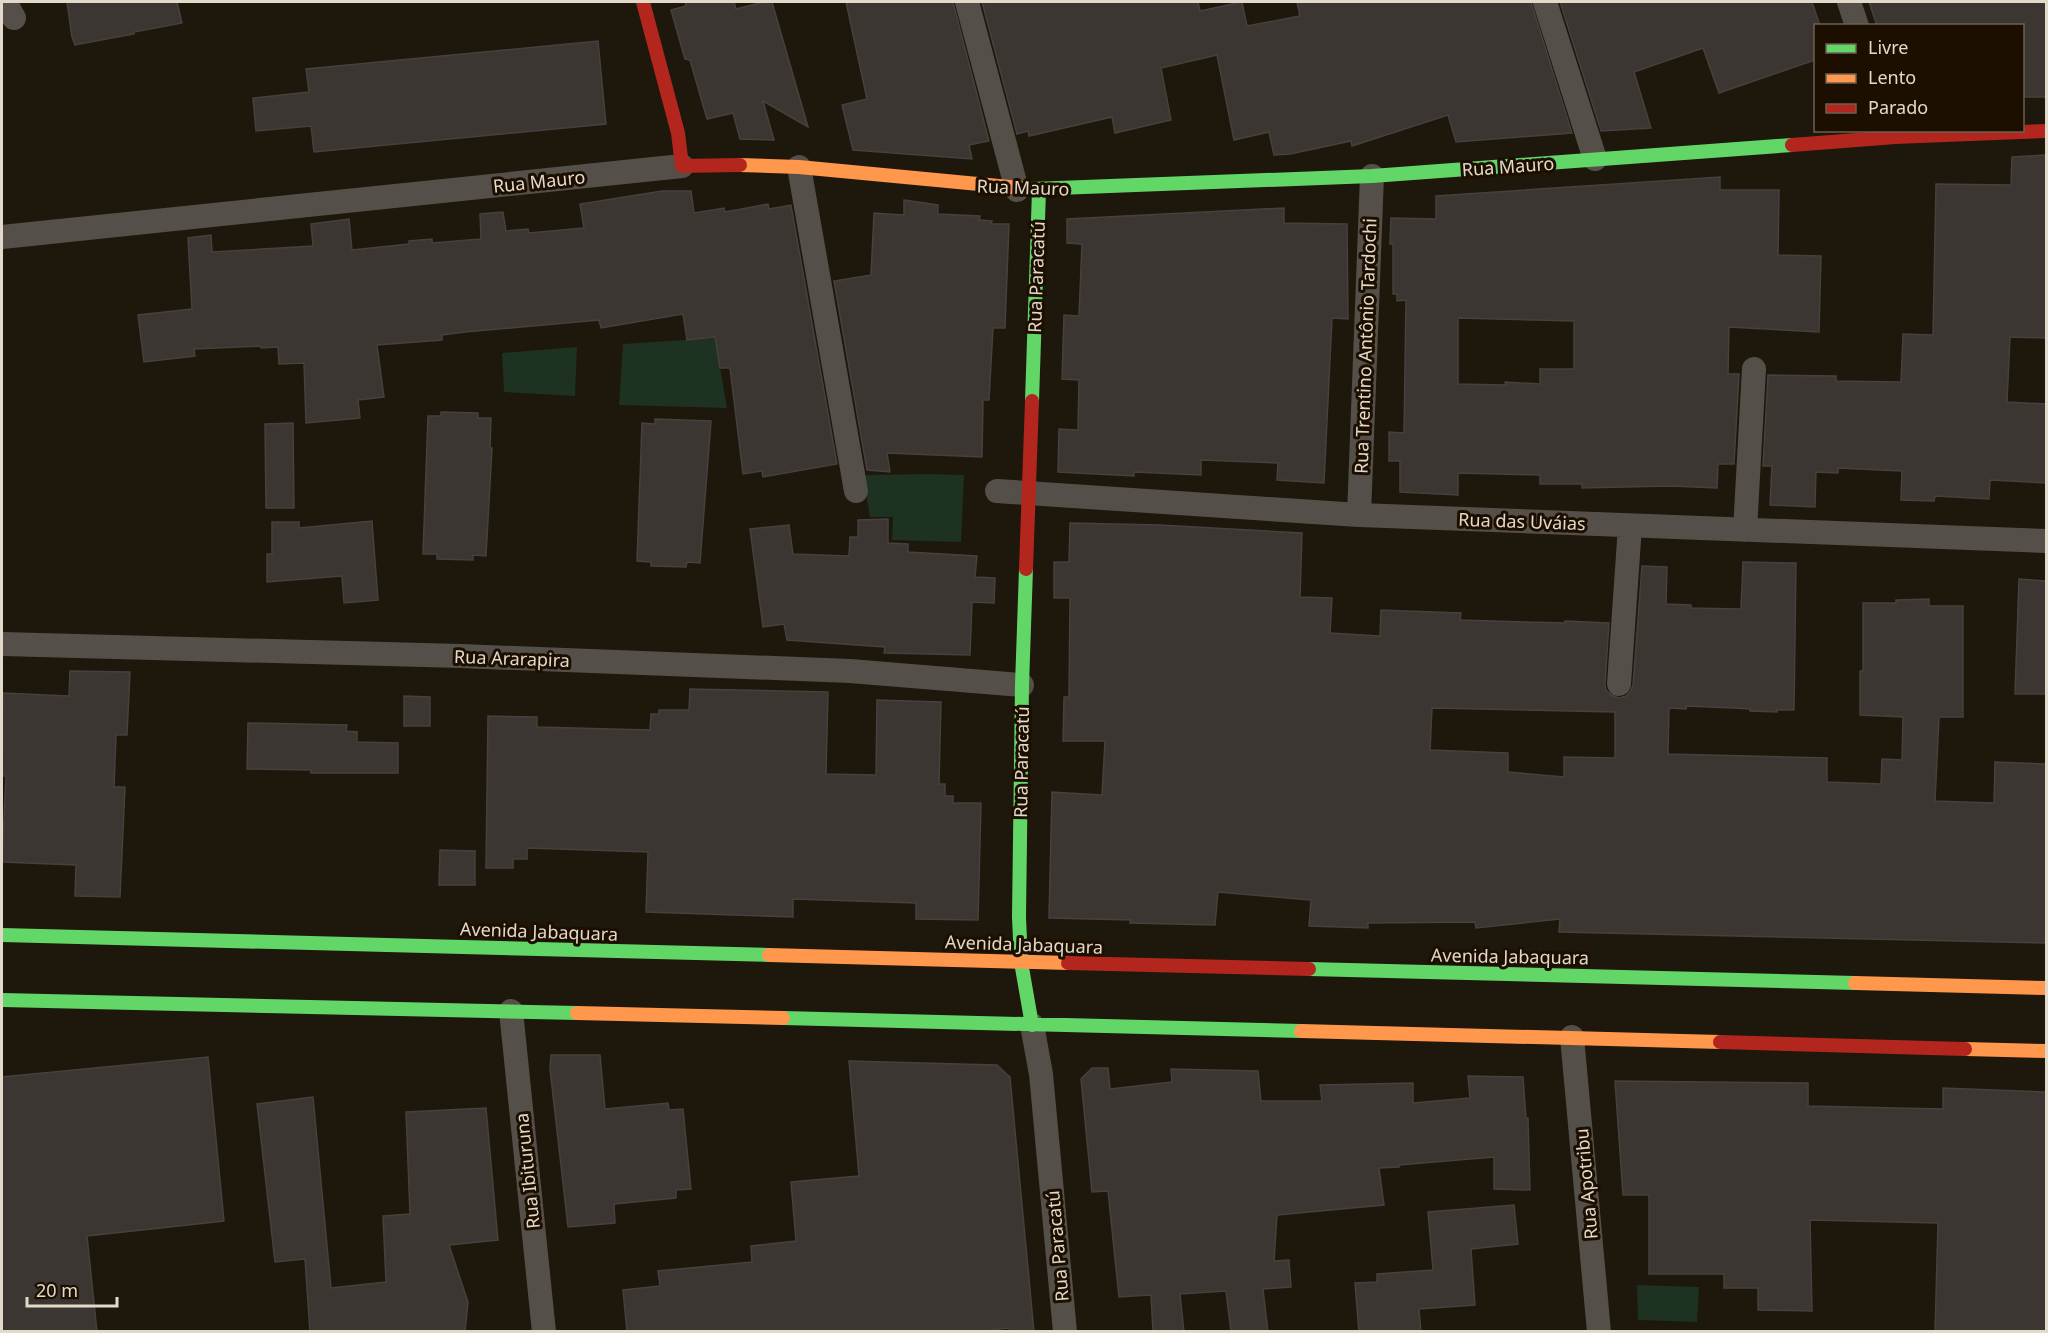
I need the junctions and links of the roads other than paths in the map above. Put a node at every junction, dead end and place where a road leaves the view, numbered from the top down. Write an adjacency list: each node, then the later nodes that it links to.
1 (643, 2): 11 (main road)
2 (967, 2): 14 (street)
3 (1545, 2): 10 (street)
4 (1849, 2): 5 (street)
5 (1856, 24)
6 (2024, 131): 7 (main road, Rua Mauro)
7 (2046, 131)
8 (1995, 132): 9 (main road, Rua Mauro)
9 (1894, 134): 10 (main road, Rua Mauro)
10 (1595, 159): 13 (main road, Rua Mauro)
11 (682, 166): 12 (main road, Rua Mauro); 15 (street, Rua Mauro)
12 (799, 167): 14 (main road, Rua Mauro); 17 (street)
13 (1372, 176): 14 (main road, Rua Mauro); 20 (street, Rua Trentino Antônio Tardochi)
14 (1028, 190): 19 (main road, Rua Paracatú)
15 (2, 237)
16 (1754, 369): 22 (street)
17 (856, 490)
18 (997, 491): 19 (street, Rua das Uváias)
19 (1029, 494): 20 (street, Rua das Uváias); 26 (main road, Rua Paracatú)
20 (1359, 515): 21 (street, Rua das Uváias)
21 (1630, 526): 22 (street, Rua das Uváias); 25 (street)
22 (1745, 530): 23 (street, Rua das Uváias)
23 (2046, 541)
24 (2, 644): 26 (street, Rua Ararapira)
25 (1619, 684)
26 (1022, 686): 28 (main road, Rua Paracatú)
27 (2, 935): 28 (main road, Avenida Jabaquara)
28 (1021, 962): 29 (main road, Avenida Jabaquara); 32 (main road, Rua Paracatú)
29 (2046, 988)
30 (2, 1000): 31 (main road)
31 (511, 1011): 32 (main road); 35 (street, Rua Ibituruna)
32 (1032, 1025): 33 (main road); 36 (street, Rua Paracatú)
33 (1572, 1037): 34 (main road); 37 (street, Rua Apotribu)
34 (2046, 1051)
35 (544, 1332)
36 (1065, 1332)
37 (1599, 1332)

